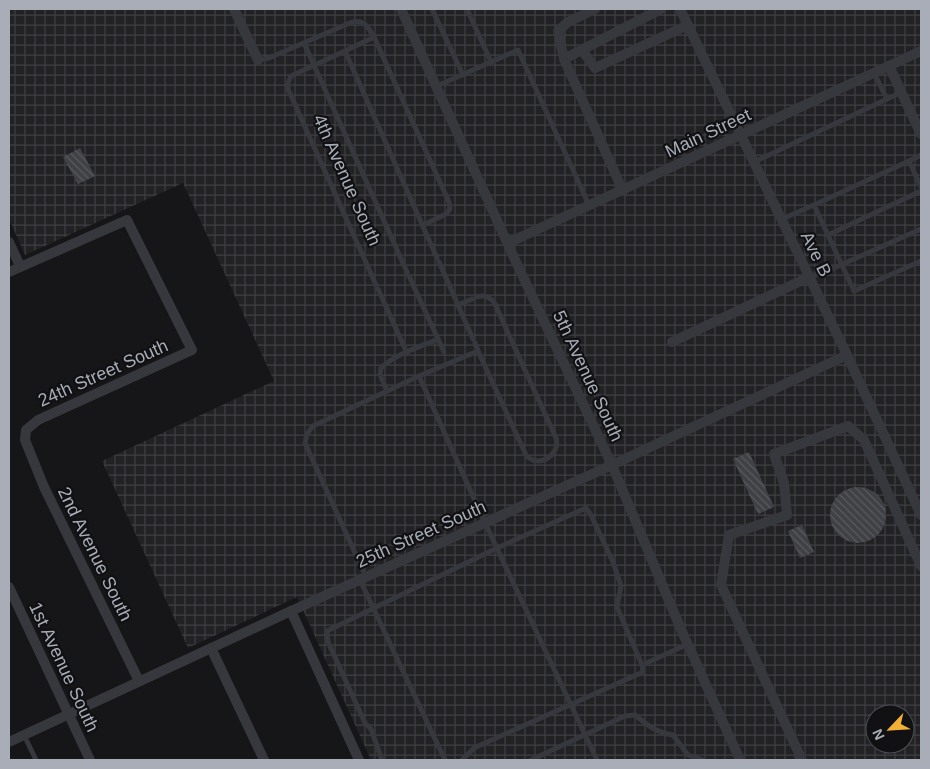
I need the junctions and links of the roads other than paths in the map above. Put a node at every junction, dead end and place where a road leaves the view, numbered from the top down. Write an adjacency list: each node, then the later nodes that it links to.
1 (234, 9): 15 (street)
2 (401, 9): 21 (street, 5th Avenue South)
3 (432, 9): 20 (lane)
4 (467, 9): 16 (lane)
5 (596, 9): 14 (street)
6 (661, 9): 11 (street)
7 (680, 9): 8 (street, Ave B)
8 (688, 25): 11 (street); 25 (street, Ave B)
9 (374, 38): 10 (lane); 12 (lane); 35 (lane)
10 (304, 43): 15 (lane); 17 (lane)
11 (582, 50): 14 (street)
12 (345, 51): 17 (lane); 35 (lane)
13 (921, 51): 18 (street, Main Street)
14 (564, 59): 30 (street)
15 (258, 60)
16 (491, 62): 20 (lane); 33 (lane)
17 (314, 65): 46 (lane); 49 (lane, 4th Avenue South)
18 (890, 66): 19 (street, Main Street); 22 (street)
19 (874, 73): 23 (lane); 25 (street, Main Street)
20 (463, 75): 21 (lane)
21 (437, 86): 39 (street, 5th Avenue South)
22 (902, 92): 23 (lane); 24 (street)
23 (887, 99): 28 (lane)
24 (921, 134)
25 (740, 135): 28 (street, Ave B); 30 (street, Main Street)
26 (921, 155): 27 (lane)
27 (909, 161): 29 (lane); 32 (lane)
28 (754, 162): 34 (street, Ave B)
29 (921, 187)
30 (623, 191): 33 (street, Main Street)
31 (921, 191): 37 (lane)
32 (814, 205): 34 (lane); 37 (lane)
33 (589, 206): 39 (street, Main Street)
34 (781, 219): 44 (street, Ave B)
35 (423, 225): 45 (lane)
36 (921, 229): 41 (lane)
37 (828, 235): 41 (lane)
38 (9, 242): 42 (street)
39 (508, 243): 55 (street, 5th Avenue South)
40 (921, 261): 41 (lane)
41 (843, 264): 44 (lane)
42 (20, 266): 43 (street); 54 (street, 24th Street South)
43 (9, 272)
44 (809, 277): 47 (street); 50 (street, Ave B)
45 (458, 305): 48 (lane); 48 (lane)
46 (438, 339): 49 (lane); 51 (lane)
47 (672, 342)
48 (478, 351): 51 (lane)
49 (407, 353): 53 (lane)
50 (847, 355): 55 (street, 25th Street South); 56 (street, Ave B)
51 (450, 363): 52 (lane)
52 (419, 376): 53 (lane); 57 (lane)
53 (387, 391): 60 (lane)
54 (24, 440): 67 (street, 2nd Avenue South)
55 (612, 465): 57 (street, 25th Street South); 64 (street, 5th Avenue South)
56 (921, 515)
57 (485, 523): 58 (lane); 60 (street, 25th Street South)
58 (497, 548): 62 (lane); 66 (lane); 68 (lane)
59 (921, 566): 84 (street)
60 (363, 578): 62 (lane); 63 (street, 25th Street South)
61 (9, 586): 69 (street, 1st Avenue South)
62 (374, 609): 77 (lane); 78 (lane)
63 (291, 610): 65 (street, 25th Street South); 76 (street)
64 (688, 644): 66 (lane); 83 (street, 5th Avenue South)
65 (211, 648): 67 (street, 25th Street South); 75 (street)
66 (642, 665): 68 (lane)
67 (139, 682): 69 (street, 25th Street South)
68 (569, 704): 71 (lane); 79 (lane)
69 (69, 714): 70 (street, 25th Street South); 74 (street, 1st Avenue South)
70 (24, 735): 72 (street, 25th Street South); 73 (lane)
71 (584, 735): 80 (lane); 81 (lane); 82 (lane)
72 (9, 742)
73 (36, 760)
74 (90, 760)
75 (264, 760)
76 (358, 760)
77 (382, 760)
78 (445, 760)
79 (462, 760)
80 (531, 760)
81 (596, 760)
82 (703, 760)
83 (740, 760)
84 (802, 760)

